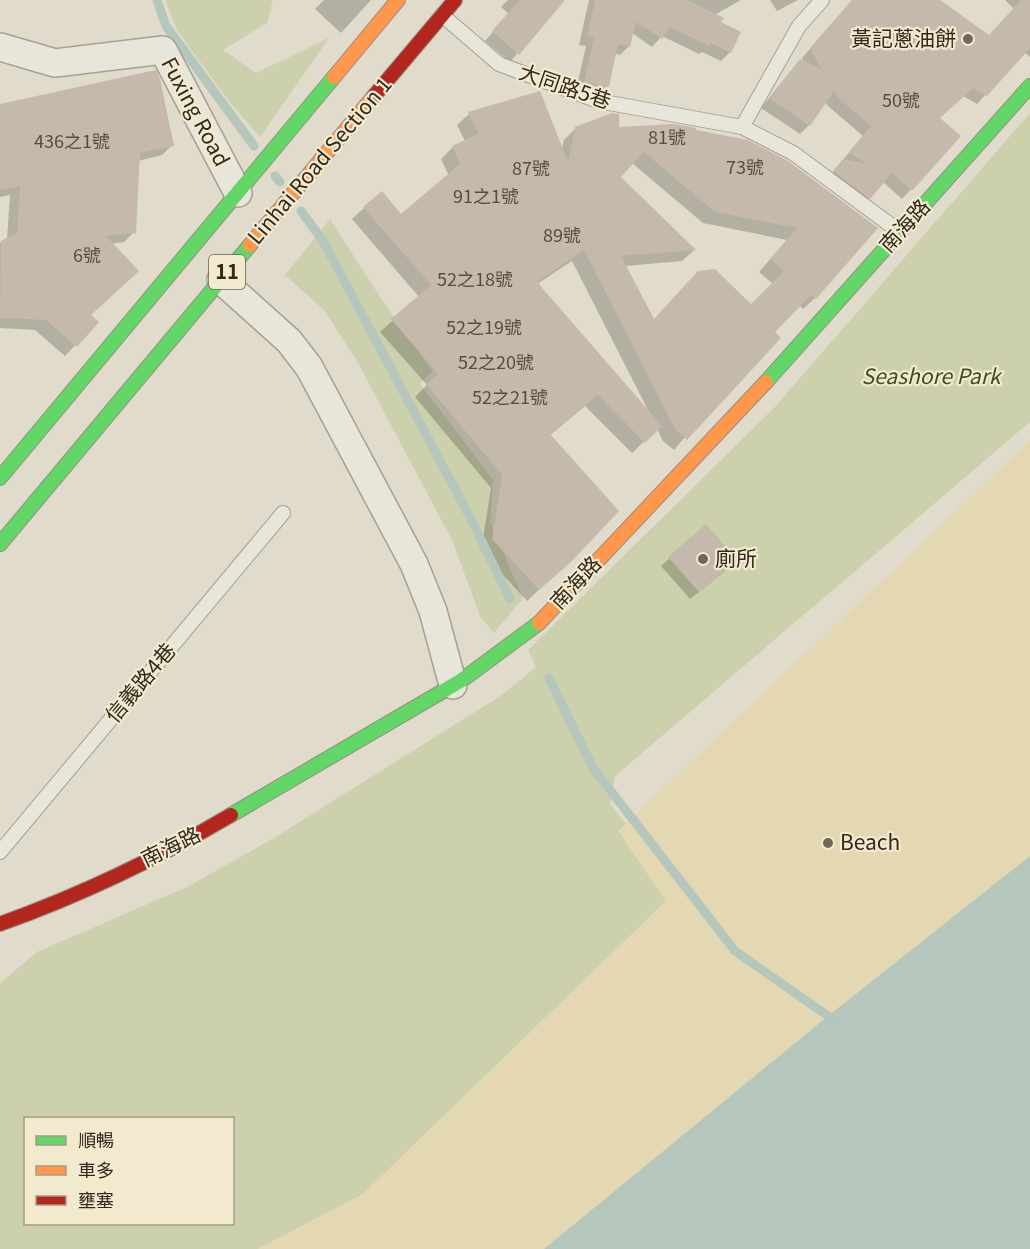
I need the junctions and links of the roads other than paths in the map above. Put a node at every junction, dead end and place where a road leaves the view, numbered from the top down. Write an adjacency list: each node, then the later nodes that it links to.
1 (398, 0): 8 (street, Linhai Road Section 1 / 11)
2 (455, 0): 4 (street, Linhai Road Section 1 / 11)
3 (822, 0): 7 (lane)
4 (442, 15): 7 (lane, 大同路5巷); 10 (street, Linhai Road Section 1 / 11)
5 (0, 47): 8 (street, Fuxing Road)
6 (1030, 86): 9 (street, 南海路)
7 (742, 127): 9 (lane, 大同路5巷)
8 (238, 193): 11 (street, Linhai Road Section 1 / 11)
9 (900, 232): 14 (street, 南海路)
10 (221, 280): 13 (street, Linhai Road Section 1 / 11); 14 (street)
11 (0, 478)
12 (283, 513): 15 (lane, 信義路4巷)
13 (0, 544)
14 (453, 685): 16 (street, 南海路)
15 (0, 852)
16 (0, 924)

